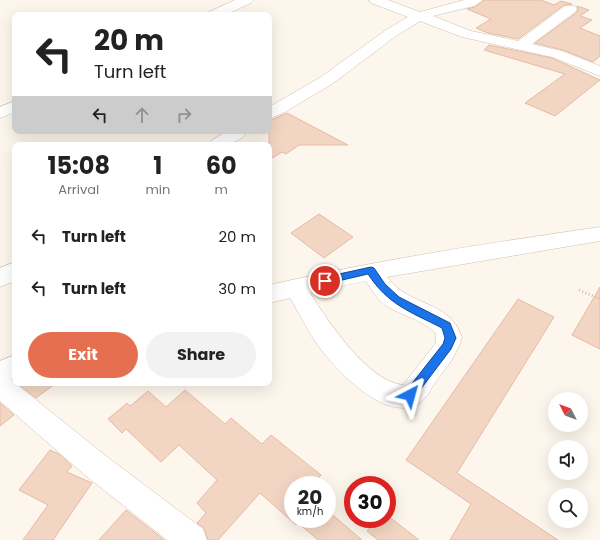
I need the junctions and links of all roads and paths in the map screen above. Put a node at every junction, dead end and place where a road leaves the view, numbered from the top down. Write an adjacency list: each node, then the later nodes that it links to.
1 (246, 0): 5 (street)
2 (376, 0): 6 (street)
3 (476, 0): 6 (street)
4 (570, 9): 7 (street)
5 (220, 12)
6 (421, 16): 7 (street); 11 (street)
7 (520, 46): 8 (street)
8 (600, 71)
9 (12, 107): 10 (street)
10 (0, 112)
11 (272, 112)
12 (234, 134): 13 (street)
13 (222, 142)
14 (600, 234): 15 (street)
15 (371, 271): 18 (street); 18 (street)
16 (12, 272): 17 (street)
17 (0, 279)
18 (295, 287): 20 (street)
19 (579, 290): 21 (path)
20 (272, 293)
21 (600, 299)
22 (12, 367): 23 (street)
23 (0, 372)
24 (0, 386): 25 (street)
25 (192, 540)

